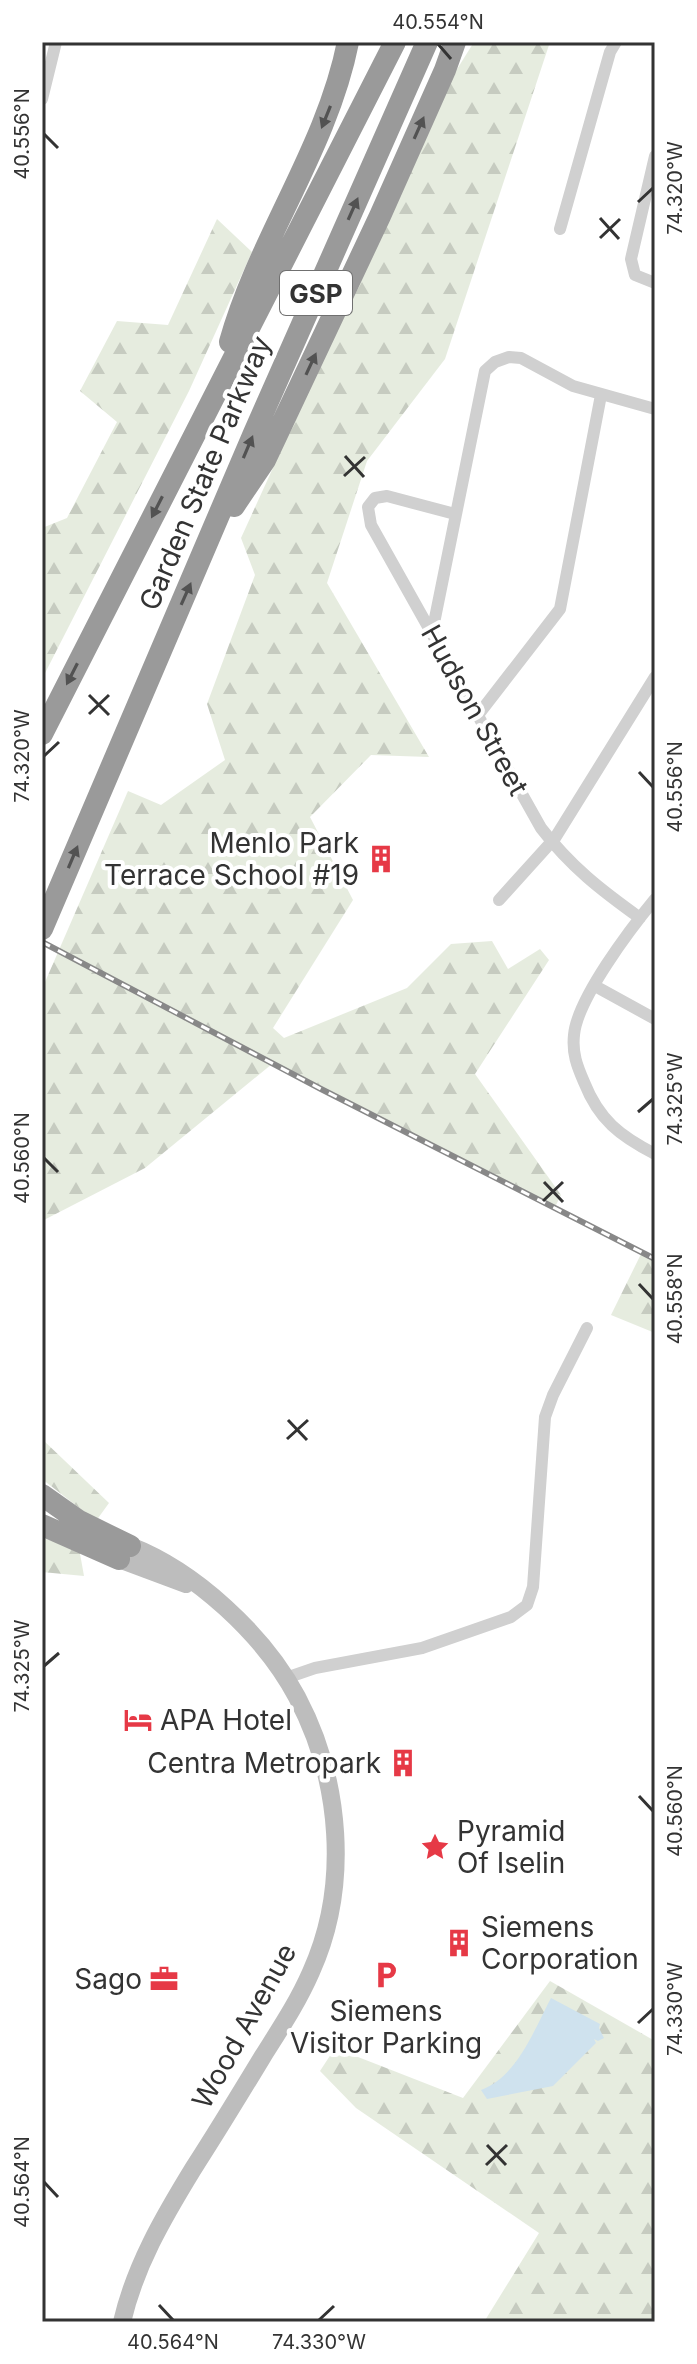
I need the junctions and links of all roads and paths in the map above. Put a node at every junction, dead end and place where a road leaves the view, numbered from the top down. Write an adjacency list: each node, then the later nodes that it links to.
1 (56, 42): 9 (street)
2 (348, 42): 13 (highway, one-way to 13)
3 (395, 42): 13 (highway, Garden State Parkway / GSP)
4 (427, 42): 17 (highway, Garden State Parkway / GSP, one-way to 4)
5 (455, 42): 8 (highway)
6 (465, 42): 8 (highway)
7 (616, 42): 11 (street)
8 (445, 70): 17 (highway, one-way to 8)
9 (42, 99)
10 (655, 156): 12 (street)
11 (560, 229)
12 (655, 283)
13 (219, 385): 21 (highway, Garden State Parkway / GSP, one-way to 21)
14 (601, 395): 15 (street); 16 (street); 20 (street)
15 (655, 409)
16 (455, 514): 18 (street); 18 (street, Hudson Street)
17 (207, 545): 26 (highway, Garden State Parkway / GSP, one-way to 17)
18 (432, 633): 20 (street, Hudson Street)
19 (655, 677): 22 (street)
20 (478, 715): 22 (street, Hudson Street)
21 (42, 734)
22 (552, 841): 24 (street); 25 (street, Hudson Street)
23 (655, 899): 25 (street)
24 (499, 900)
25 (640, 918): 27 (street)
26 (42, 929)
27 (595, 986): 28 (street); 29 (street)
28 (655, 1019)
29 (655, 1154)
30 (587, 1328): 36 (street)
31 (42, 1495): 35 (highway)
32 (42, 1514): 35 (highway)
33 (42, 1525): 35 (highway)
34 (42, 1538): 35 (highway)
35 (124, 1552): 36 (street, Wood Avenue)
36 (286, 1678): 37 (street, Wood Avenue)
37 (122, 2322)

